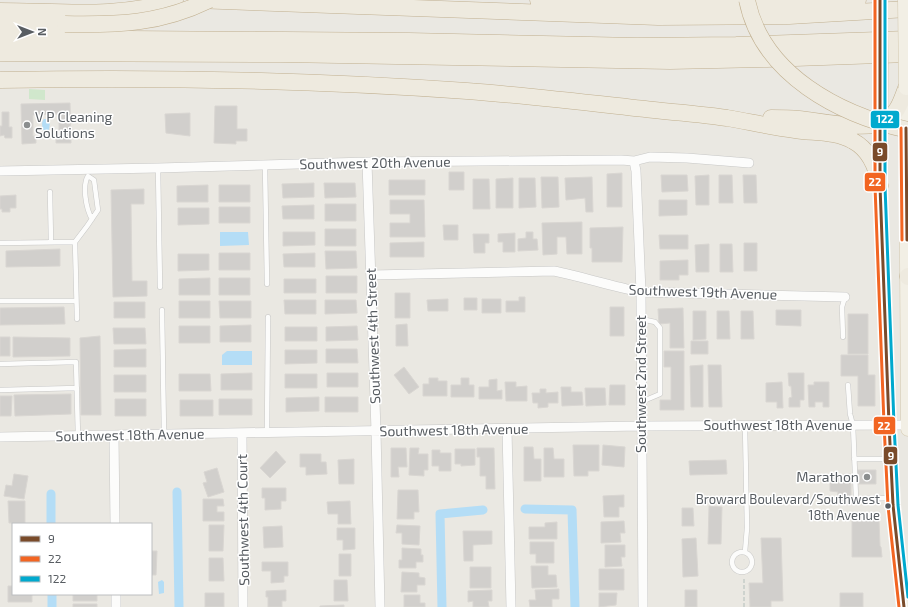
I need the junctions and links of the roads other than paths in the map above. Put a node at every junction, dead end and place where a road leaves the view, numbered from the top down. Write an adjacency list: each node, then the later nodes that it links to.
1 (175, 0): 11 (highway)
2 (192, 0): 9 (highway)
3 (209, 0): 11 (highway, bridge)
4 (538, 0): 6 (highway)
5 (747, 0): 21 (highway, bridge)
6 (858, 0)
7 (880, 0): 20 (main road, bridge)
8 (905, 0): 18 (main road, bridge)
9 (908, 9)
10 (0, 11): 11 (highway)
11 (65, 18): 12 (highway)
12 (0, 24)
13 (0, 38): 14 (highway)
14 (908, 39)
15 (0, 53): 16 (highway)
16 (908, 54)
17 (0, 80): 19 (highway)
18 (906, 88): 20 (highway); 36 (main road)
19 (725, 118): 20 (highway); 29 (highway)
20 (880, 124): 29 (main road)
21 (908, 130)
22 (634, 161): 23 (street, Southwest 20th Avenue); 24 (street, Southwest 20th Avenue); 39 (street, Southwest 2nd Street)
23 (367, 162): 25 (street, Southwest 20th Avenue); 35 (street, Southwest 4th Street)
24 (749, 163)
25 (265, 165): 26 (street, Southwest 20th Avenue); 37 (lane)
26 (158, 168): 28 (street, Southwest 20th Avenue); 38 (lane)
27 (0, 171): 28 (street, Southwest 20th Avenue)
28 (89, 172): 31 (lane); 31 (lane)
29 (880, 186): 54 (main road)
30 (50, 192): 32 (lane)
31 (92, 219): 33 (lane)
32 (51, 242): 33 (lane); 34 (lane)
33 (75, 242): 42 (lane)
34 (0, 243)
35 (372, 275): 39 (street, Southwest 19th Avenue); 60 (street, Southwest 4th Street)
36 (908, 277): 55 (main road)
37 (267, 284)
38 (160, 287)
39 (641, 292): 40 (street, Southwest 19th Avenue); 46 (street, Southwest 2nd Street)
40 (845, 297): 47 (lane)
41 (0, 301): 42 (lane)
42 (76, 301): 45 (lane)
43 (162, 310): 63 (lane)
44 (268, 317): 62 (lane)
45 (77, 319)
46 (641, 319): 52 (street, Southwest 2nd Street); 52 (lane)
47 (843, 338)
48 (0, 364): 50 (lane)
49 (848, 384): 53 (lane)
50 (77, 388): 51 (lane); 65 (lane)
51 (0, 390)
52 (641, 402): 57 (street, Southwest 2nd Street)
53 (853, 424): 54 (street, Southwest 18th Avenue); 56 (street, Southwest 18th Avenue); 67 (lane)
54 (889, 424): 55 (street, Southwest 18th Avenue); 68 (main road)
55 (908, 424): 59 (main road)
56 (745, 425): 57 (street, Southwest 18th Avenue); 71 (lane)
57 (641, 426): 58 (street, Southwest 18th Avenue); 78 (street, Southwest 2nd Street)
58 (507, 429): 60 (street, Southwest 18th Avenue); 77 (street)
59 (908, 429)
60 (376, 431): 62 (street, Southwest 18th Avenue); 76 (street, Southwest 4th Street)
61 (242, 433): 62 (street, Southwest 18th Avenue); 63 (street, Southwest 18th Avenue); 75 (street, Southwest 4th Court)
62 (267, 433)
63 (164, 434): 64 (street, Southwest 18th Avenue)
64 (114, 435): 65 (street, Southwest 18th Avenue); 70 (street)
65 (78, 436): 66 (street, Southwest 18th Avenue)
66 (0, 437)
67 (854, 459): 68 (lane); 69 (lane)
68 (891, 459): 69 (main road)
69 (892, 498): 72 (main road)
70 (115, 523)
71 (745, 552): 71 (lane)
72 (905, 581): 79 (main road)
73 (116, 595): 74 (street)
74 (116, 607)
75 (243, 607)
76 (380, 607)
77 (511, 607)
78 (643, 607)
79 (904, 607)

